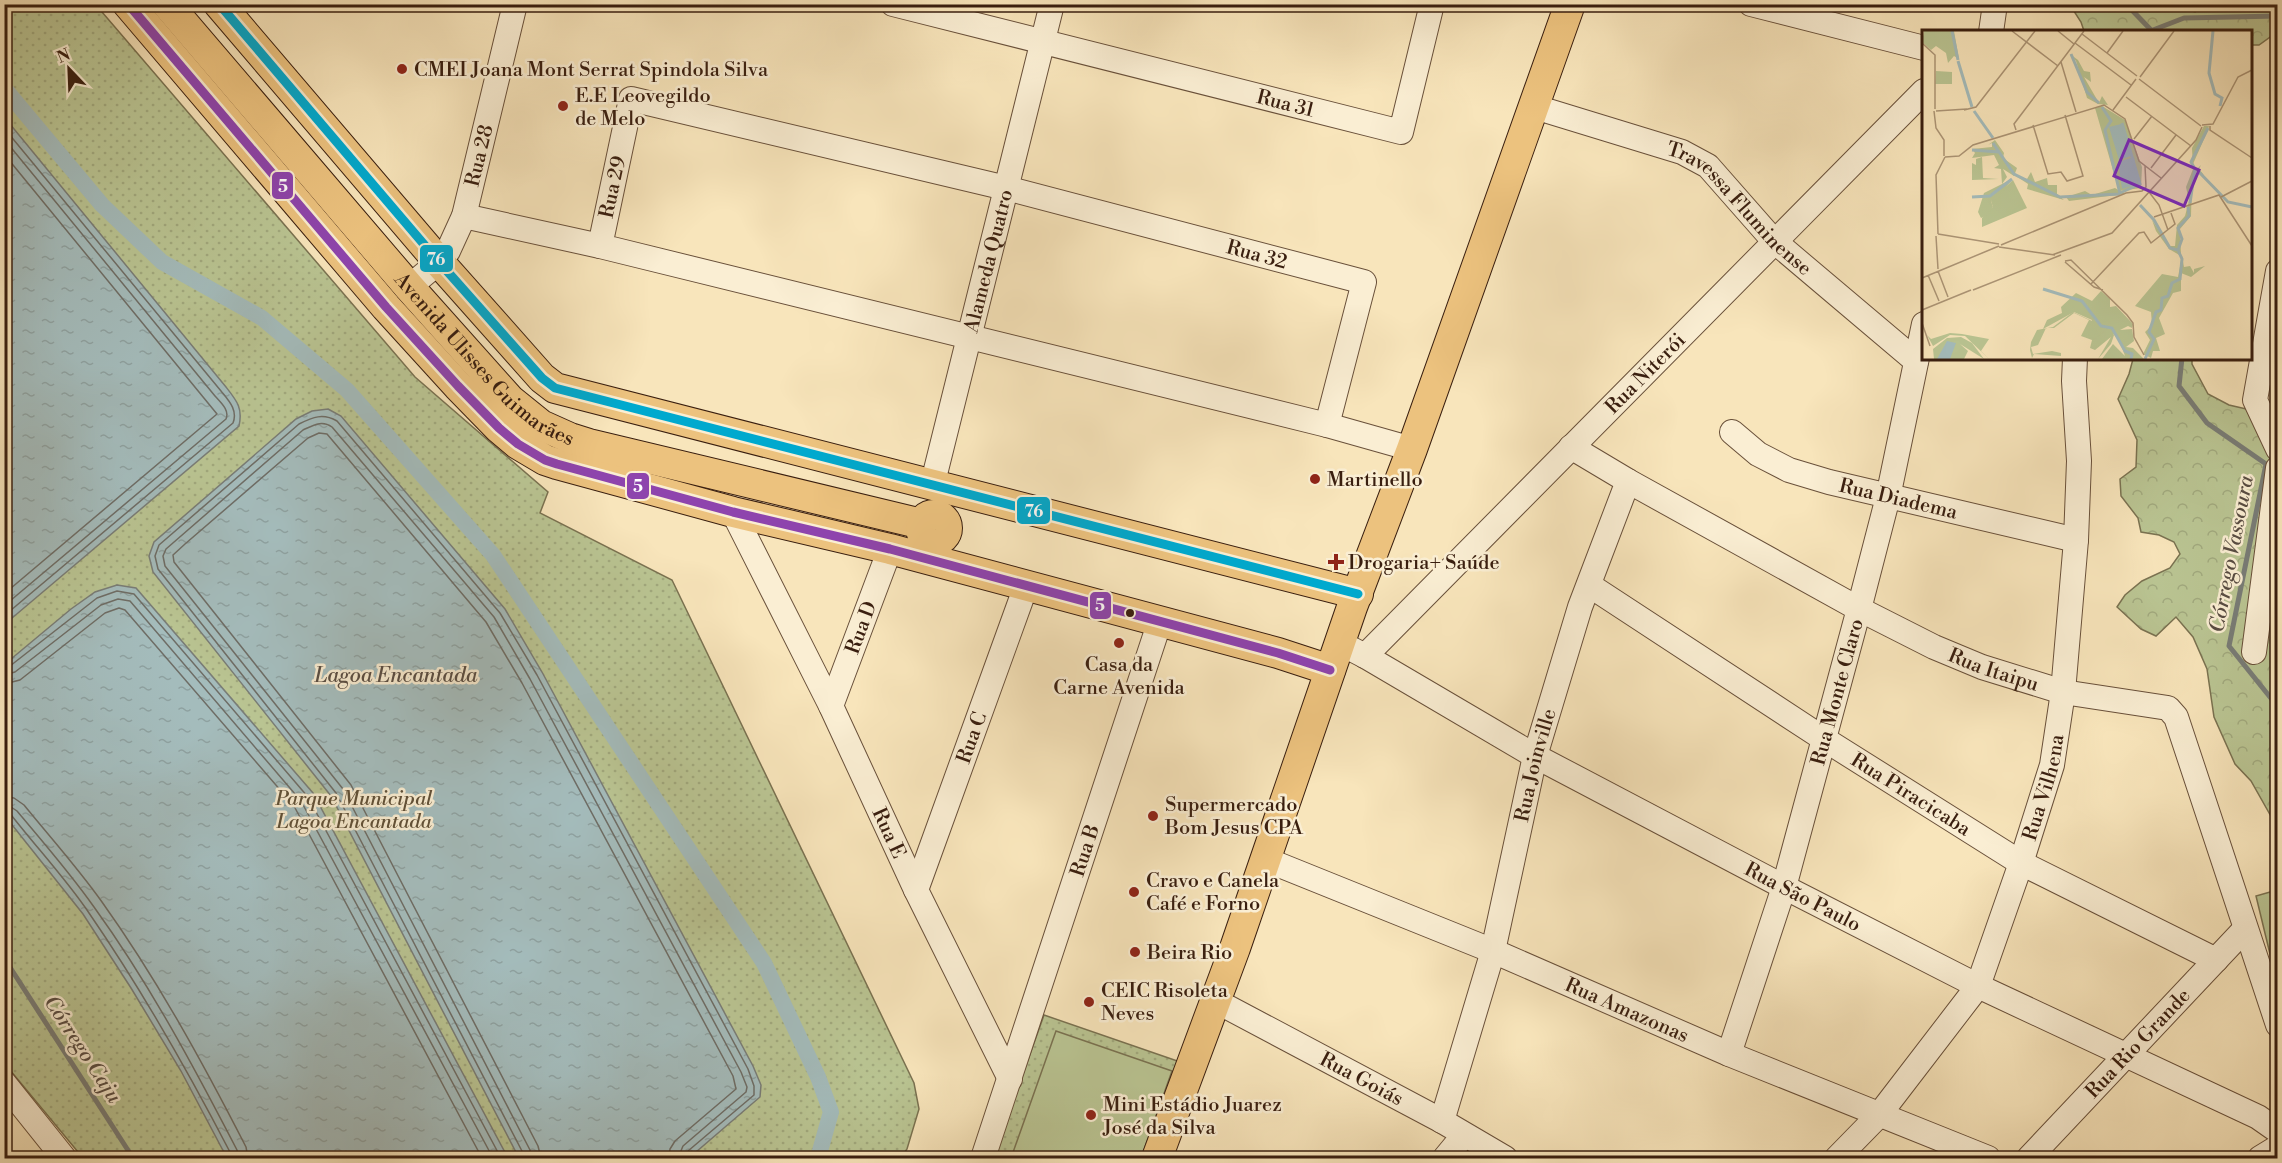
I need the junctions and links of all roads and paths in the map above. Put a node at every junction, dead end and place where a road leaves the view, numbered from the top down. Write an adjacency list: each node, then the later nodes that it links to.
1 (128, 4): 23 (main road, Avenida Ulisses Guimarães)
2 (167, 4): 22 (main road, Avenida Ulisses Guimarães)
3 (219, 4): 20 (main road)
4 (515, 4): 17 (street, Rua 28)
5 (893, 4): 12 (street)
6 (1052, 4): 12 (street, Alameda Quatro)
7 (1432, 4): 12 (street, Rua 31)
8 (1570, 4): 15 (main road)
9 (1751, 4): 13 (street)
10 (1995, 4): 11 (street)
11 (1992, 30)
12 (1042, 41): 16 (street, Alameda Quatro)
13 (1922, 48)
14 (1922, 92): 18 (street, Rua Niterói)
15 (1535, 107): 18 (street, Travessa Fluminense); 31 (main road)
16 (1006, 188): 19 (street, Rua 29); 25 (street, Alameda Quatro); 28 (street, Rua 32)
17 (464, 216): 19 (street); 20 (street, Rua 28)
18 (1774, 241): 27 (street, Travessa Fluminense); 30 (street, Rua Niterói)
19 (600, 246): 25 (street, Rua 29)
20 (439, 262): 22 (street, Rua 28); 35 (main road)
21 (2277, 271): 32 (street)
22 (409, 287): 23 (main road); 38 (main road, Avenida Ulisses Guimarães)
23 (386, 307): 37 (main road, Avenida Ulisses Guimarães)
24 (1922, 329): 27 (street, Rua Monte Claro)
25 (969, 338): 28 (street); 35 (street, Alameda Quatro)
26 (2075, 360): 39 (street, Rua Vilhena)
27 (1916, 361): 36 (street, Rua Monte Claro)
28 (1327, 425): 31 (street)
29 (1732, 432): 36 (street, Rua Diadema)
30 (1571, 447): 34 (street); 47 (street, Rua Niterói)
31 (1412, 449): 43 (main road)
32 (2277, 449)
33 (2277, 468): 46 (street)
34 (1628, 481): 41 (street, Rua Joinville); 44 (street, Rua Itaipu)
35 (932, 486): 38 (main road, Alameda Quatro); 43 (main road)
36 (1888, 497): 39 (street, Rua Diadema); 44 (street, Rua Monte Claro)
37 (733, 512): 40 (main road, Avenida Ulisses Guimarães); 49 (street, Rua E)
38 (926, 534): 40 (main road, Avenida Ulisses Guimarães); 42 (main road, Avenida Ulisses Guimarães)
39 (2076, 540): 48 (street, Rua Vilhena)
40 (890, 549): 49 (street, Rua D)
41 (1589, 585): 50 (street, Rua Piracicaba); 51 (street, Rua Joinville)
42 (1026, 586): 45 (main road, Avenida Ulisses Guimarães); 55 (street, Rua C)
43 (1358, 594): 47 (main road)
44 (1859, 609): 48 (street, Rua Itaipu); 50 (street, Rua Monte Claro)
45 (1160, 621): 47 (main road, Avenida Ulisses Guimarães); 64 (street, Rua B)
46 (2254, 652)
47 (1345, 656): 51 (street, Rua São Paulo); 52 (main road)
48 (2063, 692): 53 (street, Rua Vilhena); 56 (street, Rua Itaipu)
49 (831, 706): 55 (street, Rua E)
50 (1824, 739): 53 (street, Rua Piracicaba); 54 (street, Rua Monte Claro)
51 (1535, 756): 54 (street, Rua São Paulo); 57 (street, Rua Joinville)
52 (1267, 860): 57 (street, Rua Amazonas); 60 (main road)
53 (2021, 863): 58 (street, Rua Piracicaba); 59 (street, Rua Vilhena)
54 (1784, 887): 59 (street, Rua São Paulo); 62 (street, Rua Monte Claro)
55 (916, 890): 64 (street, Rua E)
56 (2245, 929): 58 (street, Rua Rio Grande); 61 (street, Rua Itaipu)
57 (1493, 951): 62 (street, Rua Amazonas); 67 (street, Rua Joinville)
58 (2216, 960): 63 (street, Rua Rio Grande)
59 (1978, 986): 63 (street, Rua São Paulo); 66 (street, Rua Vilhena)
60 (1216, 1001): 67 (street, Rua Goiás); 73 (main road)
61 (2277, 1025)
62 (1729, 1054): 66 (street, Rua Amazonas)
63 (2126, 1057): 68 (street, Rua São Paulo); 78 (street, Rua Rio Grande)
64 (1010, 1079): 72 (street)
65 (4, 1083): 71 (street)
66 (1879, 1115): 76 (street, Rua Vilhena); 77 (street, Rua Amazonas)
67 (1442, 1121): 69 (street, Rua Goiás)
68 (2277, 1131)
69 (1464, 1135): 74 (street); 75 (street, Rua Goiás)
70 (2277, 1148): 79 (street)
71 (58, 1156)
72 (983, 1158)
73 (1157, 1158)
74 (1445, 1158)
75 (1505, 1158)
76 (1838, 1158)
77 (1988, 1158)
78 (2030, 1158)
79 (2259, 1158)

